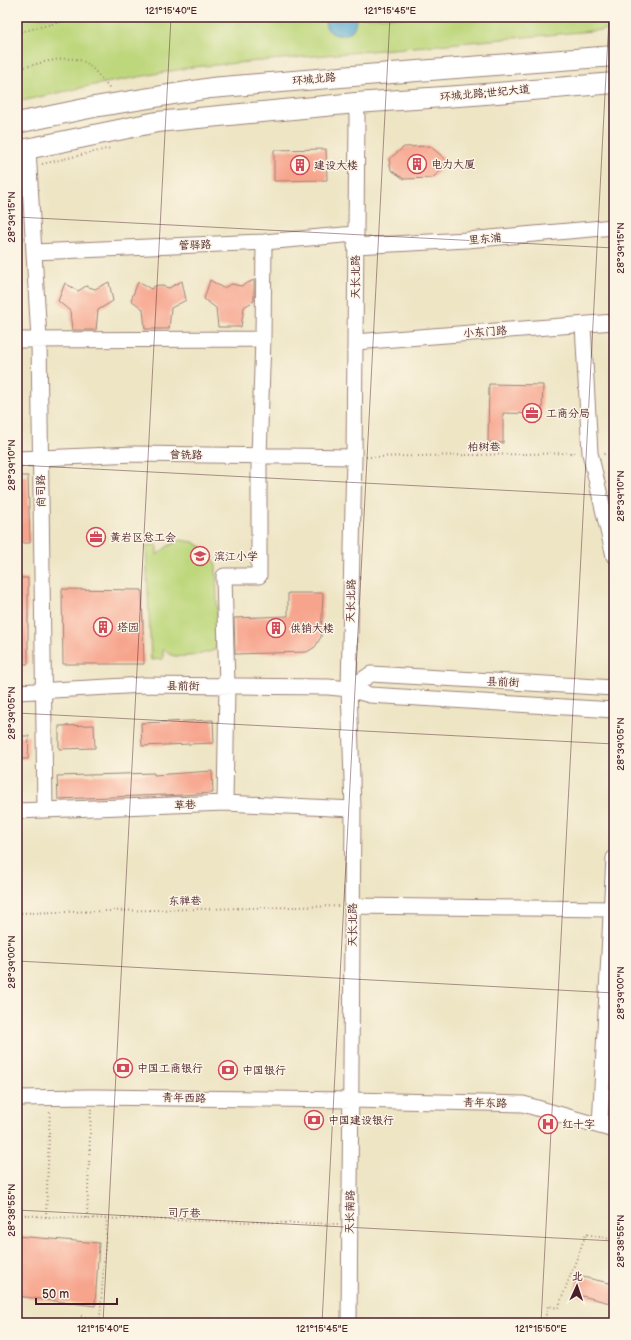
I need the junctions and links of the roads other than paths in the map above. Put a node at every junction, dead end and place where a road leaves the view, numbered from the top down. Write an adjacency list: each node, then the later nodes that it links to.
1 (614, 56): 4 (main road, 环城北路)
2 (614, 83): 3 (main road, 环城北路;世纪大道)
3 (356, 103): 5 (main road); 7 (street, 天长北路)
4 (17, 124)
5 (25, 156): 9 (street, 尚司路)
6 (614, 227): 7 (street, 里东浦)
7 (355, 240): 8 (street, 管驿路); 15 (street, 天长北路)
8 (264, 242): 9 (street, 管驿路); 13 (street)
9 (34, 252): 12 (street, 尚司路)
10 (614, 322): 11 (street, 小东门路)
11 (583, 325): 15 (street, 小东门路); 20 (street)
12 (39, 339): 13 (street); 14 (street); 18 (street, 尚司路)
13 (264, 339): 16 (street)
14 (17, 340)
15 (355, 342): 17 (street, 天长北路)
16 (259, 456): 17 (street, 曾铣路); 18 (street, 曾铣路); 21 (street)
17 (354, 457): 23 (street, 天长北路)
18 (41, 458): 19 (street, 曾铣路); 24 (street, 尚司路)
19 (17, 459)
20 (614, 556)
21 (227, 686): 23 (street, 县前街); 24 (street, 县前街); 27 (street)
22 (614, 688): 23 (street, 县前街)
23 (349, 689): 26 (street, 县前街); 28 (street, 天长北路)
24 (44, 690): 25 (street, 县前街); 29 (street, 尚司路)
25 (17, 692)
26 (614, 710)
27 (225, 803): 28 (street, 草巷); 29 (street, 草巷)
28 (353, 808): 32 (street, 天长北路)
29 (45, 810): 30 (street, 草巷)
30 (17, 811)
31 (614, 858): 33 (street)
32 (352, 906): 33 (street); 35 (street, 天长北路)
33 (611, 909): 36 (street)
34 (17, 1098): 35 (street, 青年西路)
35 (352, 1100): 36 (street, 青年东路); 37 (street, 天长南路)
36 (607, 1128)
37 (349, 1323)

